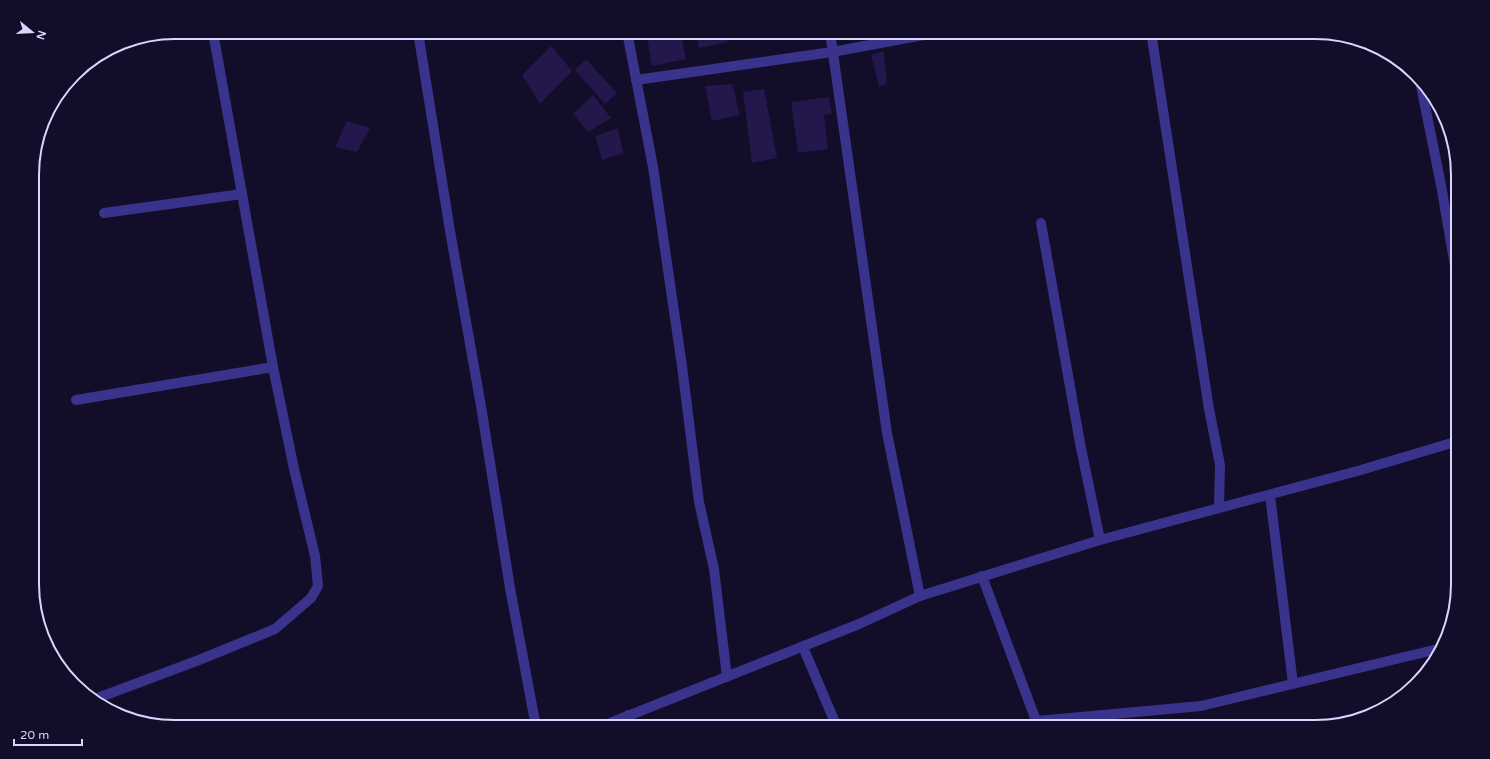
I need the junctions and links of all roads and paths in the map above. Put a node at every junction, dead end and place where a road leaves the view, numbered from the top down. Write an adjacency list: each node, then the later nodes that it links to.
1 (214, 39): 10 (street)
2 (419, 39): 28 (street)
3 (628, 39): 8 (street)
4 (831, 39): 7 (street)
5 (902, 39): 7 (street)
6 (1152, 39): 18 (street)
7 (832, 52): 8 (street); 21 (street)
8 (636, 80): 24 (street)
9 (1422, 91): 13 (street)
10 (242, 194): 11 (street); 14 (street)
11 (104, 213)
12 (1042, 223): 19 (street)
13 (1451, 243)
14 (273, 367): 15 (street); 26 (street)
15 (76, 400)
16 (1451, 443): 17 (street)
17 (1270, 495): 18 (street); 25 (street)
18 (1219, 507): 19 (street)
19 (1100, 540): 20 (street)
20 (982, 576): 21 (street); 32 (street)
21 (920, 596): 22 (street)
22 (803, 647): 24 (street); 31 (street)
23 (1433, 650): 25 (street)
24 (727, 677): 27 (street)
25 (1293, 684): 33 (street)
26 (100, 697)
27 (628, 715): 29 (street); 30 (street)
28 (535, 720)
29 (619, 720)
30 (630, 720)
31 (834, 720)
32 (1036, 720)
33 (1073, 720)

